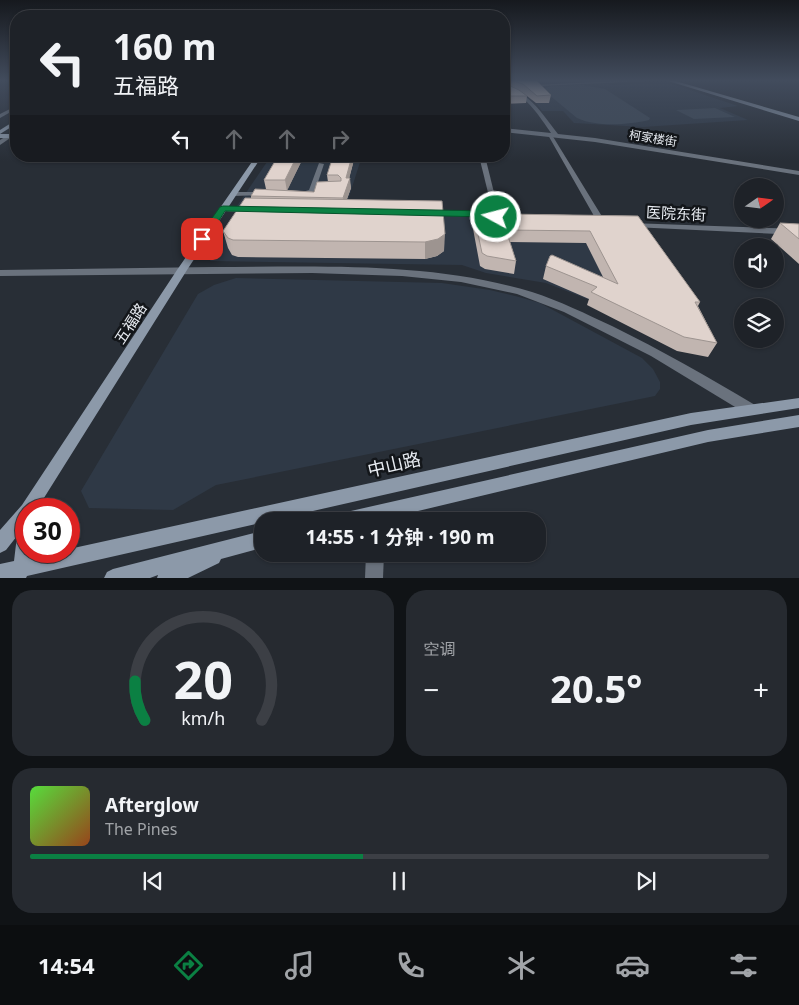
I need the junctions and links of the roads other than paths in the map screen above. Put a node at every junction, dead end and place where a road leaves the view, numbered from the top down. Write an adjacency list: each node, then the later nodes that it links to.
1 (535, 107): 5 (street)
2 (758, 107): 3 (main road)
3 (799, 119)
4 (510, 131): 5 (street, 柯家楼街)
5 (553, 135): 9 (street, 柯家楼街); 20 (lane)
6 (255, 162): 12 (main road, 五福路)
7 (483, 162): 18 (lane)
8 (321, 164): 10 (lane)
9 (799, 173)
10 (313, 188): 11 (lane); 14 (lane)
11 (321, 188)
12 (233, 194): 13 (lane); 15 (main road, 五福路)
13 (270, 194)
14 (289, 195)
15 (223, 209): 16 (street); 22 (main road, 五福路)
16 (262, 210)
17 (420, 213): 18 (street)
18 (496, 217): 19 (street)
19 (506, 222)
20 (607, 224): 21 (street, 医院东街)
21 (799, 232)
22 (182, 270): 23 (street); 25 (street); 27 (main road, 五福路)
23 (0, 272)
24 (799, 403): 25 (main road, 中山路)
25 (750, 409): 35 (main road, 中山路)
26 (799, 421): 28 (main road)
27 (35, 498)
28 (396, 512)
29 (15, 525): 31 (main road, 五福路)
30 (254, 542): 32 (main road)
31 (0, 544)
32 (243, 544): 36 (main road); 37 (main road)
33 (375, 562): 38 (street)
34 (0, 573): 35 (main road, 中山路)
35 (19, 573)
36 (113, 578)
37 (166, 578)
38 (374, 578)

